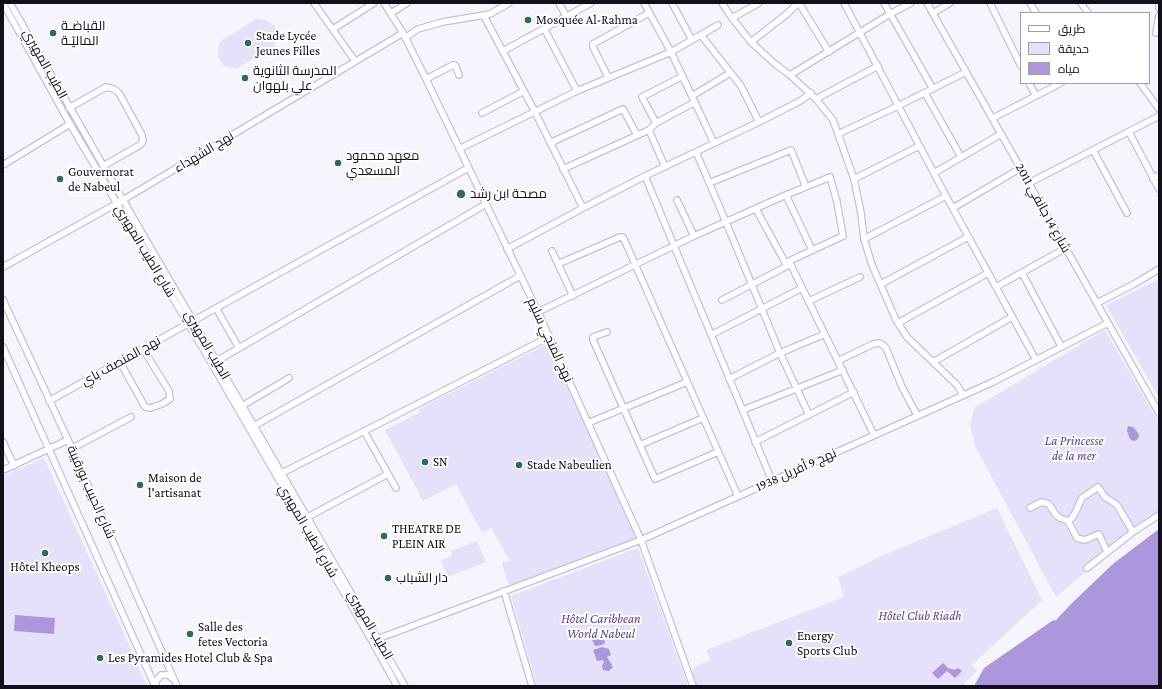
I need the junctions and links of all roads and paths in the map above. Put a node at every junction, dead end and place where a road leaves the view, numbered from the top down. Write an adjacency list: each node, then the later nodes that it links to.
1 (4, 3): 78 (street, شارع الطيب المهيري)
2 (10, 3): 70 (street, الطيب المهيري)
3 (314, 3): 37 (street)
4 (374, 3): 37 (street)
5 (384, 3): 27 (street, نهج المنجي سليم)
6 (407, 3): 27 (street)
7 (509, 3): 31 (street, نهج الشهداء)
8 (559, 3): 32 (street)
9 (591, 3): 32 (street)
10 (644, 3): 28 (street)
11 (672, 3): 42 (street)
12 (722, 3): 34 (street)
13 (760, 3): 34 (street)
14 (799, 3): 43 (street); 46 (street)
15 (844, 3): 39 (street)
16 (884, 3): 30 (street)
17 (911, 3): 30 (street)
18 (927, 3): 29 (street, شارع 14 جانفي 2011)
19 (950, 3): 29 (street)
20 (990, 3): 48 (street)
21 (1030, 3): 25 (street)
22 (1081, 3): 26 (street)
23 (1159, 3): 24 (street)
24 (1159, 8)
25 (1035, 12)
26 (1087, 12)
27 (391, 13): 41 (street, نهج المنجي سليم)
28 (649, 13): 45 (street); 55 (street)
29 (933, 13): 50 (street, شارع 14 جانفي 2011)
30 (890, 14): 39 (street); 60 (street)
31 (484, 16): 41 (street, نهج الشهداء); 44 (street)
32 (566, 16): 36 (street)
33 (1159, 16): 38 (street)
34 (732, 18): 43 (street)
35 (718, 25): 40 (street)
36 (544, 28): 44 (street); 62 (street)
37 (332, 29): 47 (street)
38 (1157, 32)
39 (860, 33): 46 (street); 49 (street)
40 (700, 35): 42 (street); 51 (street)
41 (404, 36): 47 (street, نهج الشهداء); 56 (street, نهج المنجي سليم)
42 (692, 40): 45 (street)
43 (751, 42): 53 (street)
44 (503, 51): 61 (street)
45 (671, 52): 54 (street); 55 (street)
46 (829, 52): 53 (street)
47 (355, 61): 109 (street, نهج الشهداء)
48 (1020, 64)
49 (878, 66): 67 (street); 69 (street)
50 (966, 72): 60 (street); 75 (street, شارع 14 جانفي 2011)
51 (730, 73): 65 (street); 76 (street)
52 (459, 75): 56 (street)
53 (790, 75): 64 (street)
54 (683, 76): 65 (street); 77 (street)
55 (608, 77): 62 (street)
56 (426, 79): 87 (street, نهج المنجي سليم)
57 (1030, 84): 66 (street)
58 (1058, 84): 66 (street)
59 (1141, 84): 71 (street)
60 (933, 89): 63 (street)
61 (524, 91): 72 (street); 73 (street)
62 (577, 91): 72 (street)
63 (925, 93): 69 (street); 90 (street)
64 (808, 95): 67 (street); 76 (street)
65 (692, 96): 68 (street)
66 (1036, 96): 75 (street)
67 (816, 99): 81 (street)
68 (695, 102): 77 (street); 85 (street)
69 (898, 106): 81 (street); 86 (street)
70 (70, 108): 92 (street, الطيب المهيري); 92 (street)
71 (1159, 109)
72 (535, 112): 84 (street); 87 (street)
73 (482, 113)
74 (1159, 116): 80 (street)
75 (993, 118): 82 (street, شارع 14 جانفي 2011)
76 (759, 122): 85 (street)
77 (656, 123): 79 (street)
78 (70, 124): 91 (street); 109 (street, شارع الطيب المهيري)
79 (649, 130): 83 (street); 93 (street)
80 (1129, 132): 88 (street); 101 (street)
81 (838, 134): 100 (street)
82 (1001, 134): 90 (street); 95 (street, شارع 14 جانفي 2011)
83 (637, 135): 84 (street); 96 (street)
84 (550, 143): 96 (street)
85 (714, 143): 89 (street)
86 (919, 146): 97 (street); 100 (street)
87 (459, 149): 94 (street, نهج المنجي سليم)
88 (1093, 150): 103 (street); 114 (street)
89 (696, 152): 93 (street); 102 (street)
90 (961, 157): 97 (street)
91 (3, 165)
92 (103, 166): 109 (street, الطيب المهيري)
93 (665, 167): 99 (street)
94 (468, 168): 110 (street, نهج المنجي سليم); 142 (street, نهج المنصف باي)
95 (1021, 168): 103 (street, شارع 14 جانفي 2011); 112 (street)
96 (564, 169): 111 (street)
97 (934, 173): 107 (street)
98 (1159, 175): 101 (street)
99 (645, 176): 111 (street); 119 (street)
100 (854, 179): 118 (street)
101 (1153, 179): 105 (street)
102 (709, 183): 104 (street); 115 (street)
103 (1029, 183): 120 (street, شارع 14 جانفي 2011)
104 (806, 187): 106 (street); 122 (street)
105 (1159, 189)
106 (786, 195): 113 (street); 122 (street)
107 (946, 196): 112 (street); 118 (street)
108 (677, 200): 116 (street)
109 (120, 202): 127 (street, نهج الشهداء); 146 (street, شارع الطيب المهيري)
110 (486, 204): 121 (street, نهج المنجي سليم); 155 (street)
111 (583, 208): 121 (street)
112 (952, 208): 117 (street)
113 (756, 209): 115 (street); 125 (street)
114 (1127, 213)
115 (726, 222): 116 (street); 134 (street)
116 (694, 236): 119 (street)
117 (968, 237): 129 (street); 133 (street)
118 (864, 239): 133 (street)
119 (675, 246): 126 (street); 151 (street)
120 (1066, 248): 130 (street); 141 (street, شارع 14 جانفي 2011)
121 (507, 249): 131 (street, نهج المنجي سليم)
122 (812, 250): 125 (street)
123 (552, 251): 124 (street)
124 (558, 264): 126 (street); 137 (street)
125 (788, 264): 134 (street); 136 (street)
126 (636, 265): 137 (street); 166 (street)
127 (3, 267)
128 (1159, 269): 141 (street)
129 (988, 273): 135 (street); 147 (street)
130 (1022, 273): 135 (street); 153 (street)
131 (520, 276): 144 (street, نهج المنجي سليم); 180 (street)
132 (860, 276): 140 (street)
133 (881, 284): 147 (street)
134 (752, 285): 139 (street); 143 (street)
135 (996, 287): 145 (street)
136 (802, 288): 140 (street); 143 (street)
137 (573, 296): 144 (street)
138 (3, 300): 170 (street, شارع الحبيب بورقيبة)
139 (722, 300)
140 (809, 301): 150 (street)
141 (1097, 303): 148 (street, شارع 14 جانفي 2011)
142 (216, 308): 146 (street, نهج المنصف باي); 155 (street)
143 (762, 310): 151 (street); 157 (street)
144 (538, 312): 152 (street, نهج المنجي سليم)
145 (1012, 317): 158 (street); 162 (street)
146 (190, 323): 156 (street, نهج المنصف باي); 161 (street, شارع الطيب المهيري)
147 (898, 323): 162 (street)
148 (1108, 323): 153 (street, نهج 9 أفريل 1938); 174 (street, شارع 14 جانفي 2011)
149 (607, 332): 172 (street)
150 (825, 334): 157 (street); 159 (street)
151 (711, 335): 165 (street)
152 (549, 337): 179 (street, نهج المنجي سليم); 181 (street)
153 (1061, 346): 158 (street, نهج 9 أفريل 1938)
154 (3, 347): 187 (street, شارع الحبيب بورقيبة)
155 (239, 348): 161 (street)
156 (143, 349): 160 (street, نهج المنصف باي); 160 (street)
157 (780, 353): 165 (street); 167 (street)
158 (1036, 360): 169 (street, نهج 9 أفريل 1938)
159 (838, 361): 163 (street); 176 (street)
160 (120, 362): 170 (street, نهج المنصف باي)
161 (214, 362): 171 (street, الطيب المهيري); 180 (street, شارع الطيب المهيري)
162 (933, 362): 169 (street)
163 (843, 370): 167 (street); 168 (street)
164 (289, 378): 171 (street)
165 (729, 379): 173 (street)
166 (688, 382): 172 (street); 178 (street)
167 (796, 389): 173 (street); 175 (street)
168 (854, 392): 175 (street); 182 (street)
169 (962, 395): 176 (street, نهج 9 أفريل 1938)
170 (49, 401): 183 (street, شارع الحبيب بورقيبة)
171 (242, 406): 180 (street, الطيب المهيري)
172 (624, 408): 179 (street); 186 (street)
173 (743, 410): 185 (street)
174 (1159, 413)
175 (809, 415): 185 (street)
176 (917, 415): 182 (street, نهج 9 أفريل 1938)
177 (131, 417): 188 (street)
178 (703, 418): 186 (street); 189 (street)
179 (588, 423): 202 (street, نهج المنجي سليم)
180 (251, 428): 192 (street, شارع الطيب المهيري)
181 (364, 431): 192 (street); 193 (street)
182 (874, 435): 194 (street, نهج 9 أفريل 1938)
183 (68, 440): 187 (street); 188 (street, شارع الحبيب بورقيبة)
184 (3, 442): 190 (street)
185 (755, 442): 194 (street)
186 (640, 445): 189 (street)
187 (49, 449): 190 (street); 208 (street, شارع الحبيب بورقيبة)
188 (71, 449): 207 (street, شارع الحبيب بورقيبة)
189 (718, 452): 196 (street)
190 (14, 466): 191 (street)
191 (3, 470)
192 (278, 474): 199 (street, شارع الطيب المهيري)
193 (388, 474): 195 (street); 199 (street)
194 (772, 481): 196 (street, نهج 9 أفريل 1938)
195 (396, 488)
196 (738, 496): 202 (street, نهج 9 أفريل 1938)
197 (1030, 508): 200 (street)
198 (1159, 515): 201 (street)
199 (305, 519): 206 (street, شارع الطيب المهيري)
200 (1068, 521): 201 (street); 203 (street)
201 (1133, 532): 203 (street)
202 (641, 540): 205 (street, نهج 9 أفريل 1938); 212 (street, نهج المنجي سليم)
203 (1107, 552): 204 (street)
204 (1087, 568)
205 (504, 591): 206 (street, نهج 9 أفريل 1938); 211 (street)
206 (375, 640): 209 (street, شارع الطيب المهيري); 210 (street, الطيب المهيري)
207 (175, 684): 208 (street)
208 (155, 686)
209 (397, 686)
210 (405, 686)
211 (532, 686)
212 (694, 686)

